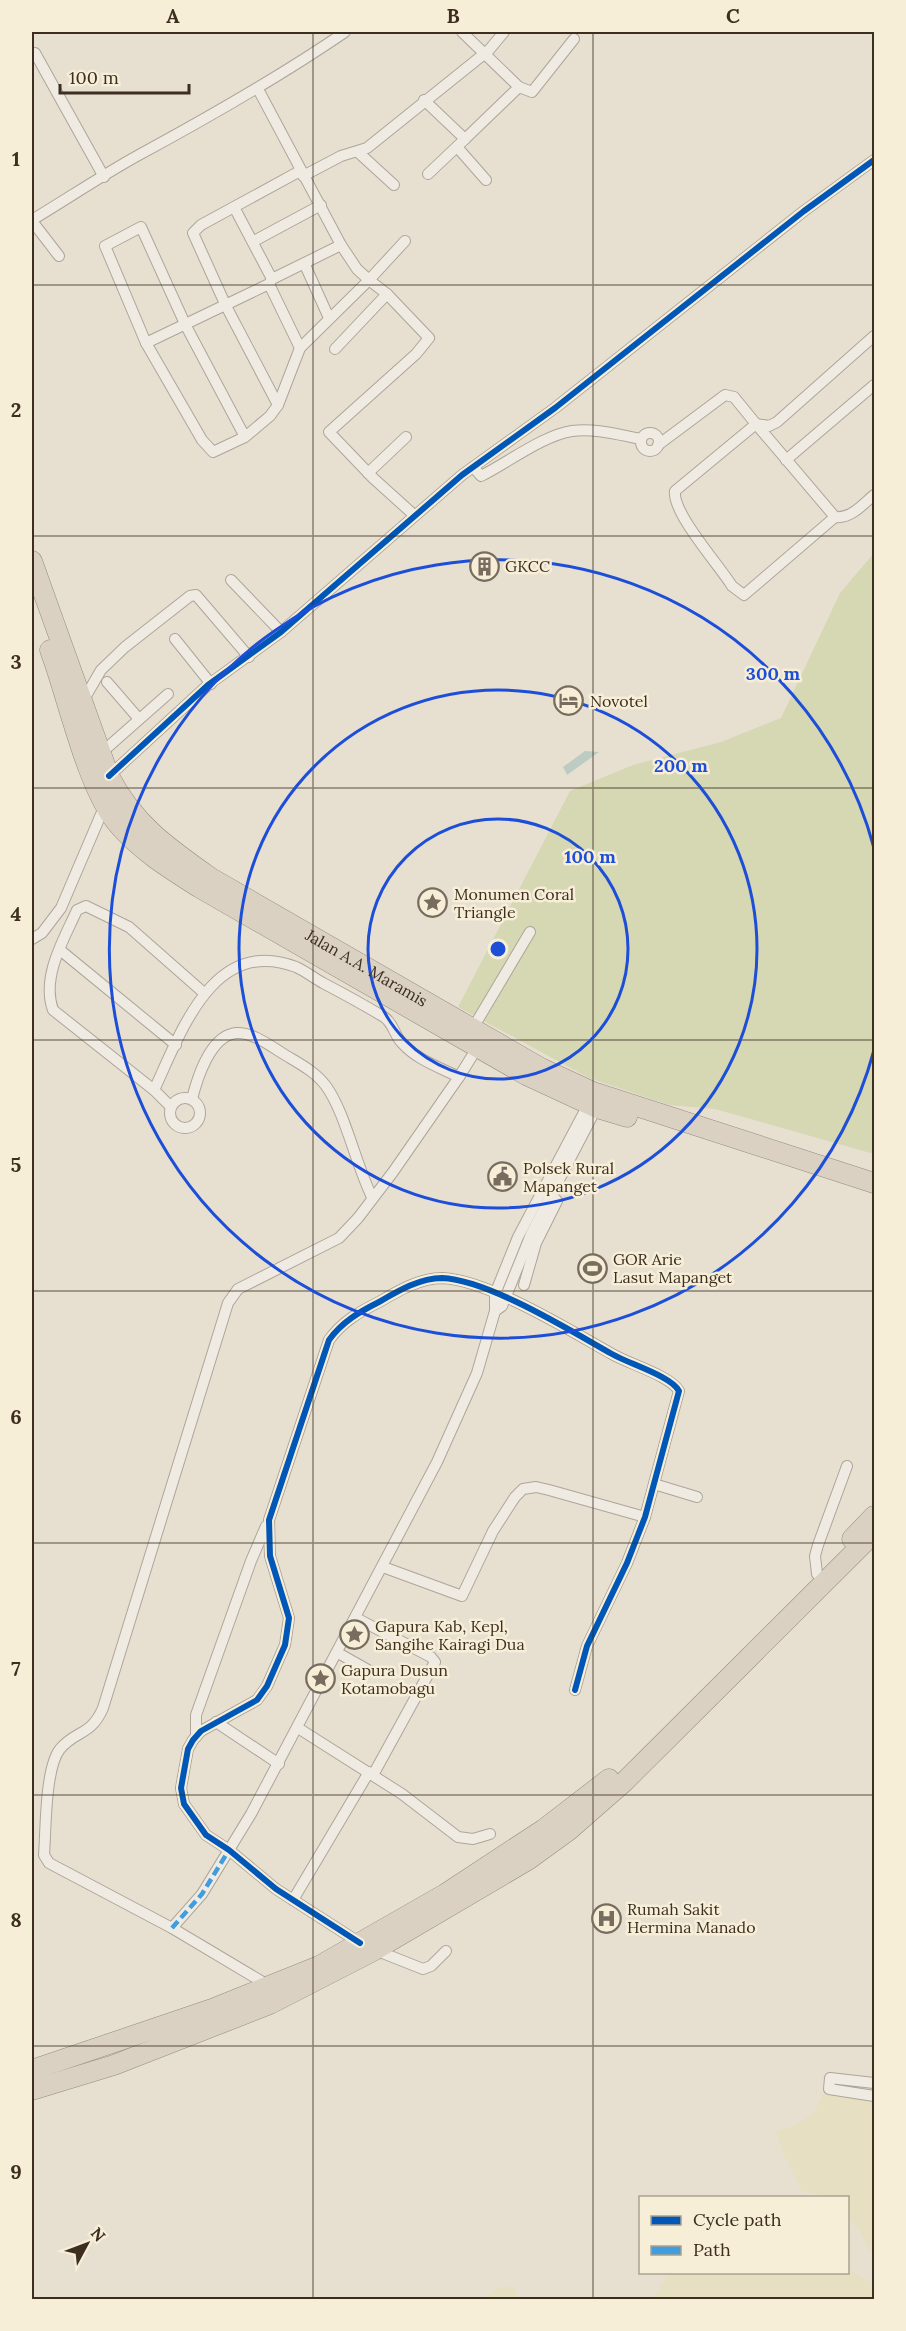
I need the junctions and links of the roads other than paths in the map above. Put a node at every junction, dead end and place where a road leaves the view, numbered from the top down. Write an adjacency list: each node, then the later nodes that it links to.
1 (345, 32): 8 (street)
2 (462, 32): 6 (street)
3 (504, 32): 6 (street)
4 (574, 39): 7 (street)
5 (34, 53): 15 (street)
6 (484, 53): 7 (street); 9 (street)
7 (519, 87): 10 (street)
8 (258, 89): 13 (street); 15 (street)
9 (424, 100): 10 (street); 11 (street)
10 (461, 143): 14 (street); 16 (street)
11 (359, 153): 13 (street); 17 (street)
12 (874, 160): 42 (street)
13 (302, 173): 18 (street); 19 (street)
14 (428, 174)
15 (104, 177): 20 (street)
16 (486, 180)
17 (394, 185)
18 (321, 205): 22 (street); 23 (street)
19 (234, 207): 22 (street); 29 (street)
20 (32, 220): 24 (street)
21 (405, 241): 26 (street)
22 (254, 242): 27 (street)
23 (341, 245): 25 (street); 26 (street)
24 (59, 256)
25 (305, 265): 27 (street); 30 (street)
26 (369, 280): 28 (street); 30 (street)
27 (271, 282): 29 (street); 34 (street)
28 (387, 294): 35 (street); 43 (street)
29 (226, 306): 31 (street); 37 (street)
30 (329, 318): 34 (street)
31 (186, 326): 33 (street); 33 (street); 39 (street)
32 (874, 336): 38 (street)
33 (146, 343): 39 (street)
34 (300, 348): 37 (street)
35 (334, 349)
36 (874, 385): 41 (street)
37 (278, 405): 39 (street)
38 (756, 424): 41 (street); 42 (street); 46 (street)
39 (245, 437)
40 (406, 438): 43 (street)
41 (786, 460): 46 (street)
42 (472, 467): 45 (street)
43 (368, 473): 45 (street)
44 (874, 495): 46 (street)
45 (414, 515): 50 (street)
46 (836, 517)
47 (32, 561): 56 (highway, Jalan A.A. Maramis)
48 (231, 580): 50 (street)
49 (32, 598): 60 (highway)
50 (281, 632): 52 (street)
51 (175, 639): 54 (street)
52 (249, 657): 54 (street); 56 (street)
53 (107, 682): 57 (street)
54 (211, 684): 59 (street)
55 (168, 694): 57 (street)
56 (83, 700): 58 (highway, Jalan A.A. Maramis)
57 (139, 719): 58 (street)
58 (100, 754): 59 (highway, Jalan A.A. Maramis)
59 (109, 776): 67 (highway, Jalan A.A. Maramis)
60 (105, 805): 62 (street); 65 (highway)
61 (530, 932): 67 (street)
62 (32, 939)
63 (60, 950): 64 (street); 68 (street); 71 (street)
64 (204, 993): 66 (street); 68 (street)
65 (385, 994): 66 (street); 69 (highway)
66 (375, 1011): 70 (street)
67 (473, 1028): 73 (highway, Jalan A.A. Maramis)
68 (176, 1045): 71 (street)
69 (477, 1048): 70 (street); 73 (highway)
70 (459, 1077): 77 (street)
71 (154, 1090): 74 (street)
72 (192, 1099): 74 (street); 74 (street); 77 (street)
73 (595, 1100): 75 (highway, Jalan A.A. Maramis); 76 (street); 78 (highway); 80 (street)
74 (171, 1107)
75 (874, 1183)
76 (550, 1194): 79 (street); 80 (street)
77 (372, 1197): 102 (street)
78 (874, 1197)
79 (524, 1285)
80 (500, 1297): 82 (street); 86 (street); 88 (street)
81 (847, 1466): 89 (street)
82 (654, 1484): 83 (street); 85 (street)
83 (697, 1497)
84 (874, 1516): 89 (highway)
85 (645, 1517): 88 (street); 93 (street)
86 (269, 1520): 94 (street); 96 (street)
87 (874, 1533): 103 (highway)
88 (382, 1567): 90 (street)
89 (817, 1574): 103 (highway)
90 (356, 1618): 91 (street); 98 (street)
91 (338, 1653): 92 (street); 95 (street)
92 (370, 1671)
93 (575, 1690)
94 (216, 1722): 96 (street); 97 (street)
95 (298, 1728): 97 (street); 98 (street)
96 (196, 1737): 100 (street)
97 (279, 1764): 100 (street)
98 (370, 1774): 99 (street); 101 (street)
99 (489, 1834)
100 (229, 1850): 101 (street); 102 (street)
101 (293, 1900): 103 (street)
102 (172, 1928): 105 (street)
103 (368, 1946): 104 (street); 105 (highway); 108 (highway)
104 (446, 1951)
105 (271, 1987): 106 (highway)
106 (32, 2070)
107 (874, 2083): 109 (street)
108 (32, 2090)
109 (874, 2096)

